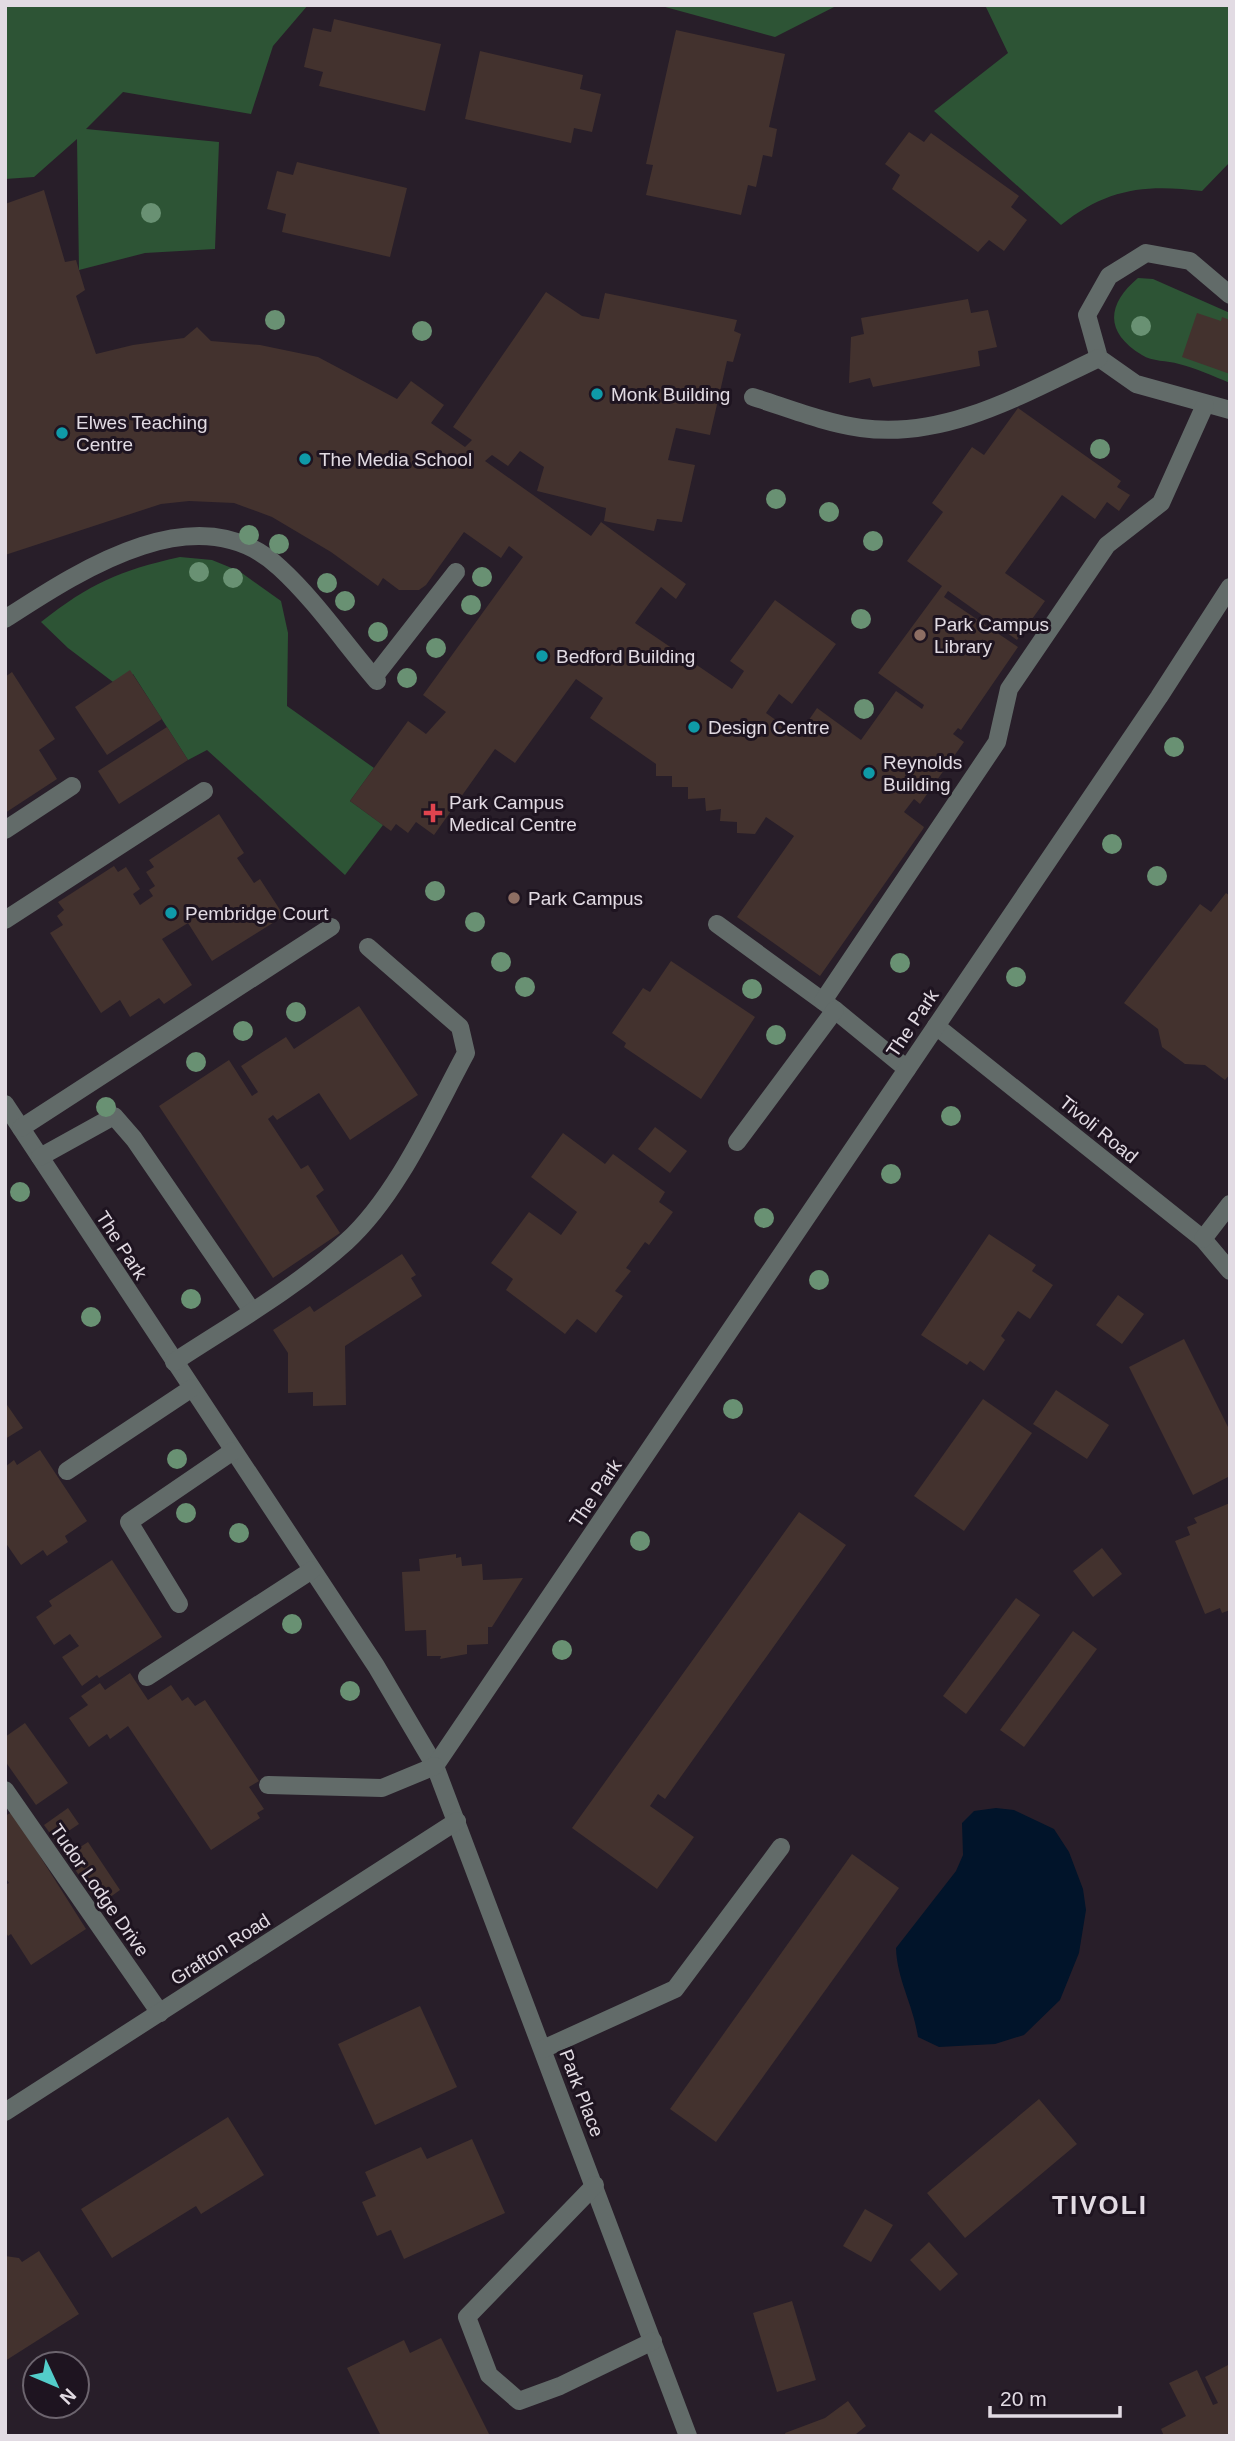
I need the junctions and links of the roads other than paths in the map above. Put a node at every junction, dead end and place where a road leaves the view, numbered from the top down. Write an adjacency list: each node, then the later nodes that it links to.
1 (1230, 295): 2 (street)
2 (1099, 358): 3 (street); 4 (street)
3 (753, 397)
4 (1205, 405): 5 (street); 16 (street)
5 (1230, 410)
6 (456, 572): 8 (street)
7 (1230, 587): 17 (street, The Park)
8 (5, 619)
9 (72, 786): 11 (street)
10 (204, 791): 12 (street)
11 (5, 830)
12 (5, 920)
13 (717, 924): 16 (street)
14 (331, 927): 20 (street)
15 (368, 947): 26 (street)
16 (829, 1005): 18 (street); 21 (street)
17 (936, 1026): 18 (street, The Park); 24 (street, Tivoli Road)
18 (907, 1069): 34 (street, The Park)
19 (5, 1104): 20 (street, The Park)
20 (21, 1128): 22 (street, The Park)
21 (737, 1142)
22 (40, 1157): 26 (street); 27 (street, The Park)
23 (1230, 1204): 24 (street)
24 (1203, 1238): 25 (street, Tivoli Road)
25 (1230, 1271)
26 (252, 1311): 27 (street)
27 (174, 1362): 28 (street, The Park)
28 (192, 1388): 29 (street, The Park); 30 (street)
29 (233, 1451): 31 (street, The Park); 32 (street)
30 (67, 1471)
31 (312, 1570): 33 (street); 34 (street, The Park)
32 (179, 1604)
33 (147, 1677)
34 (435, 1766): 35 (street); 37 (street, Park Place)
35 (268, 1785)
36 (5, 1790): 39 (street, Tudor Lodge Drive)
37 (457, 1821): 39 (street, Grafton Road); 40 (street, Park Place)
38 (780, 1847): 40 (street)
39 (160, 2013): 41 (street, Grafton Road)
40 (543, 2049): 42 (street, Park Place)
41 (5, 2112)
42 (595, 2185): 43 (street, Park Place); 43 (street)
43 (653, 2341): 44 (street, Park Place)
44 (688, 2436)

